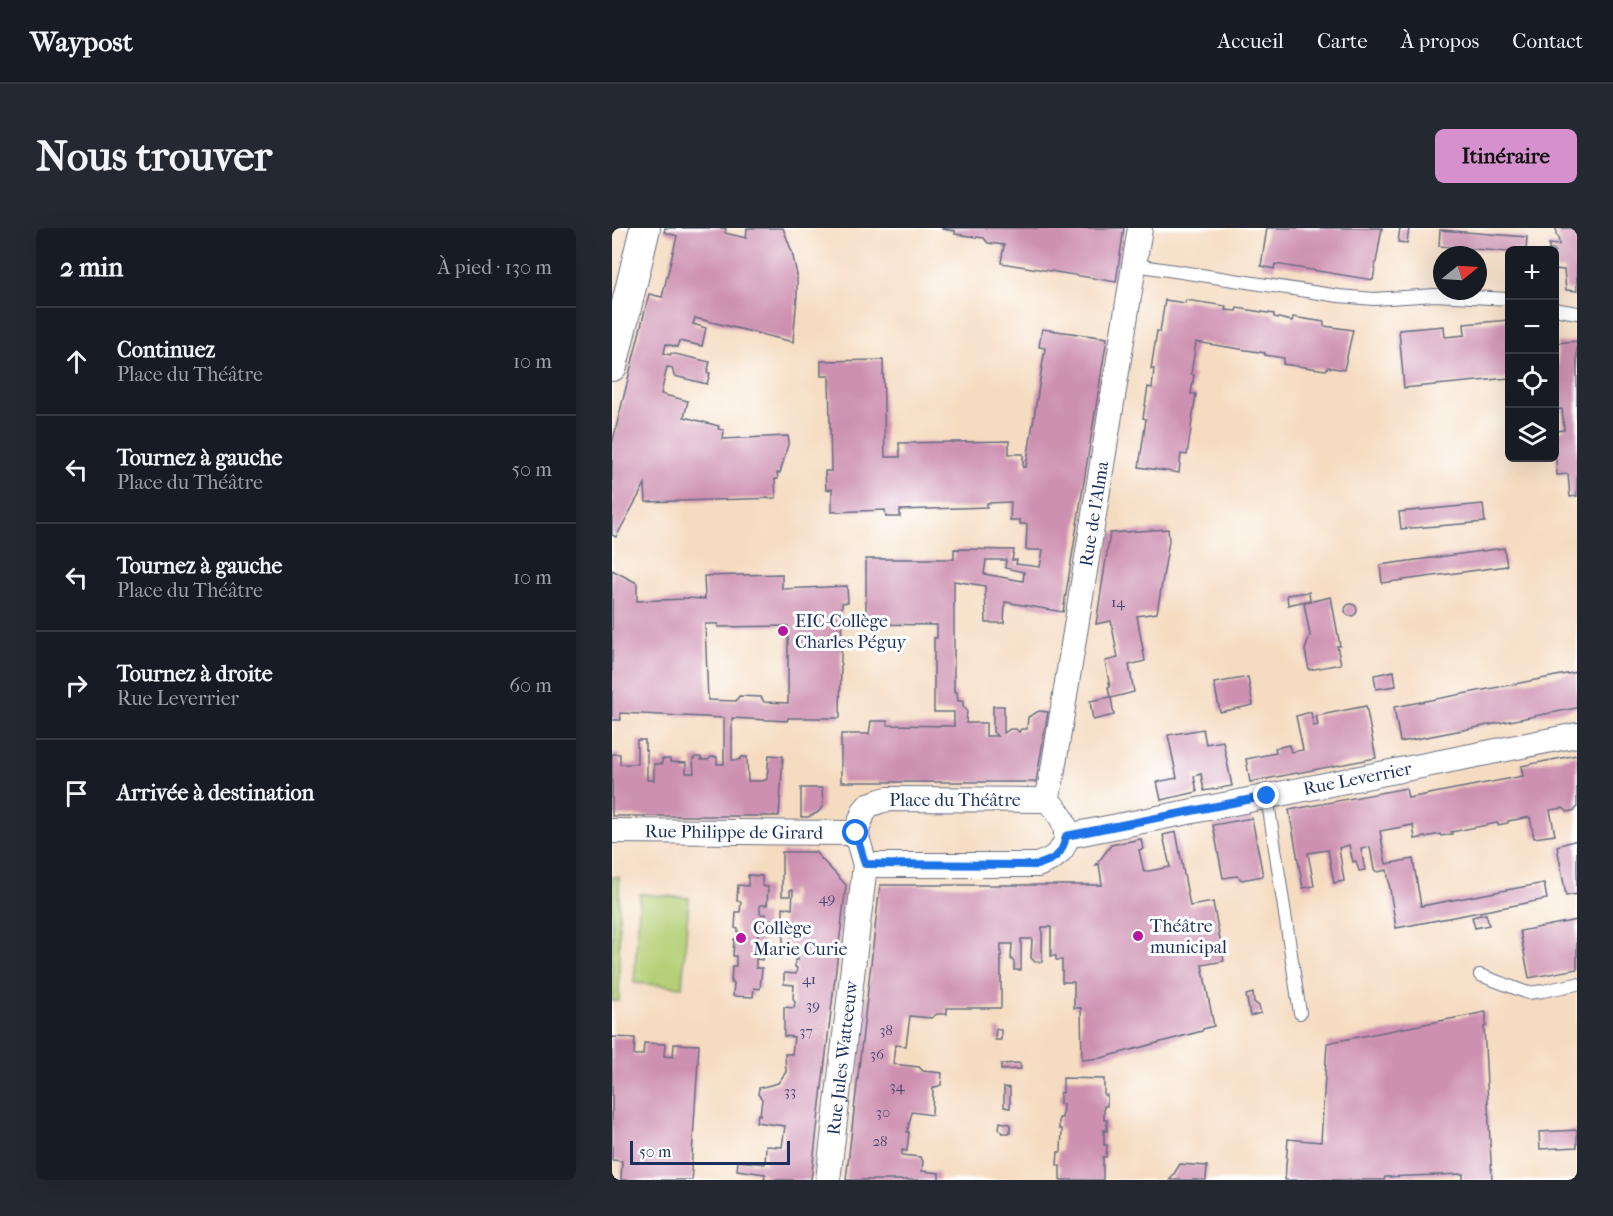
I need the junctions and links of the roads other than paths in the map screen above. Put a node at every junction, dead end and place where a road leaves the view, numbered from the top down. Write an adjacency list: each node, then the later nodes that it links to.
1 (645, 228): 7 (street)
2 (1140, 228): 3 (street, Rue de l'Alma)
3 (1134, 265): 4 (lane); 10 (street, Rue de l'Alma)
4 (1505, 299)
5 (1559, 310): 6 (lane)
6 (1577, 313)
7 (612, 366)
8 (1577, 735): 9 (street, Rue Leverrier)
9 (1267, 796): 13 (street, Rue Leverrier); 17 (lane)
10 (1047, 800): 12 (street, Place du Théâtre); 13 (street, Place du Théâtre)
11 (612, 831): 12 (street, Rue Philippe de Girard)
12 (856, 833): 14 (street)
13 (1066, 836): 14 (street)
14 (865, 864): 18 (street, Rue Jules Watteeuw)
15 (1480, 975): 16 (lane)
16 (1577, 984)
17 (1300, 1013)
18 (828, 1180)

